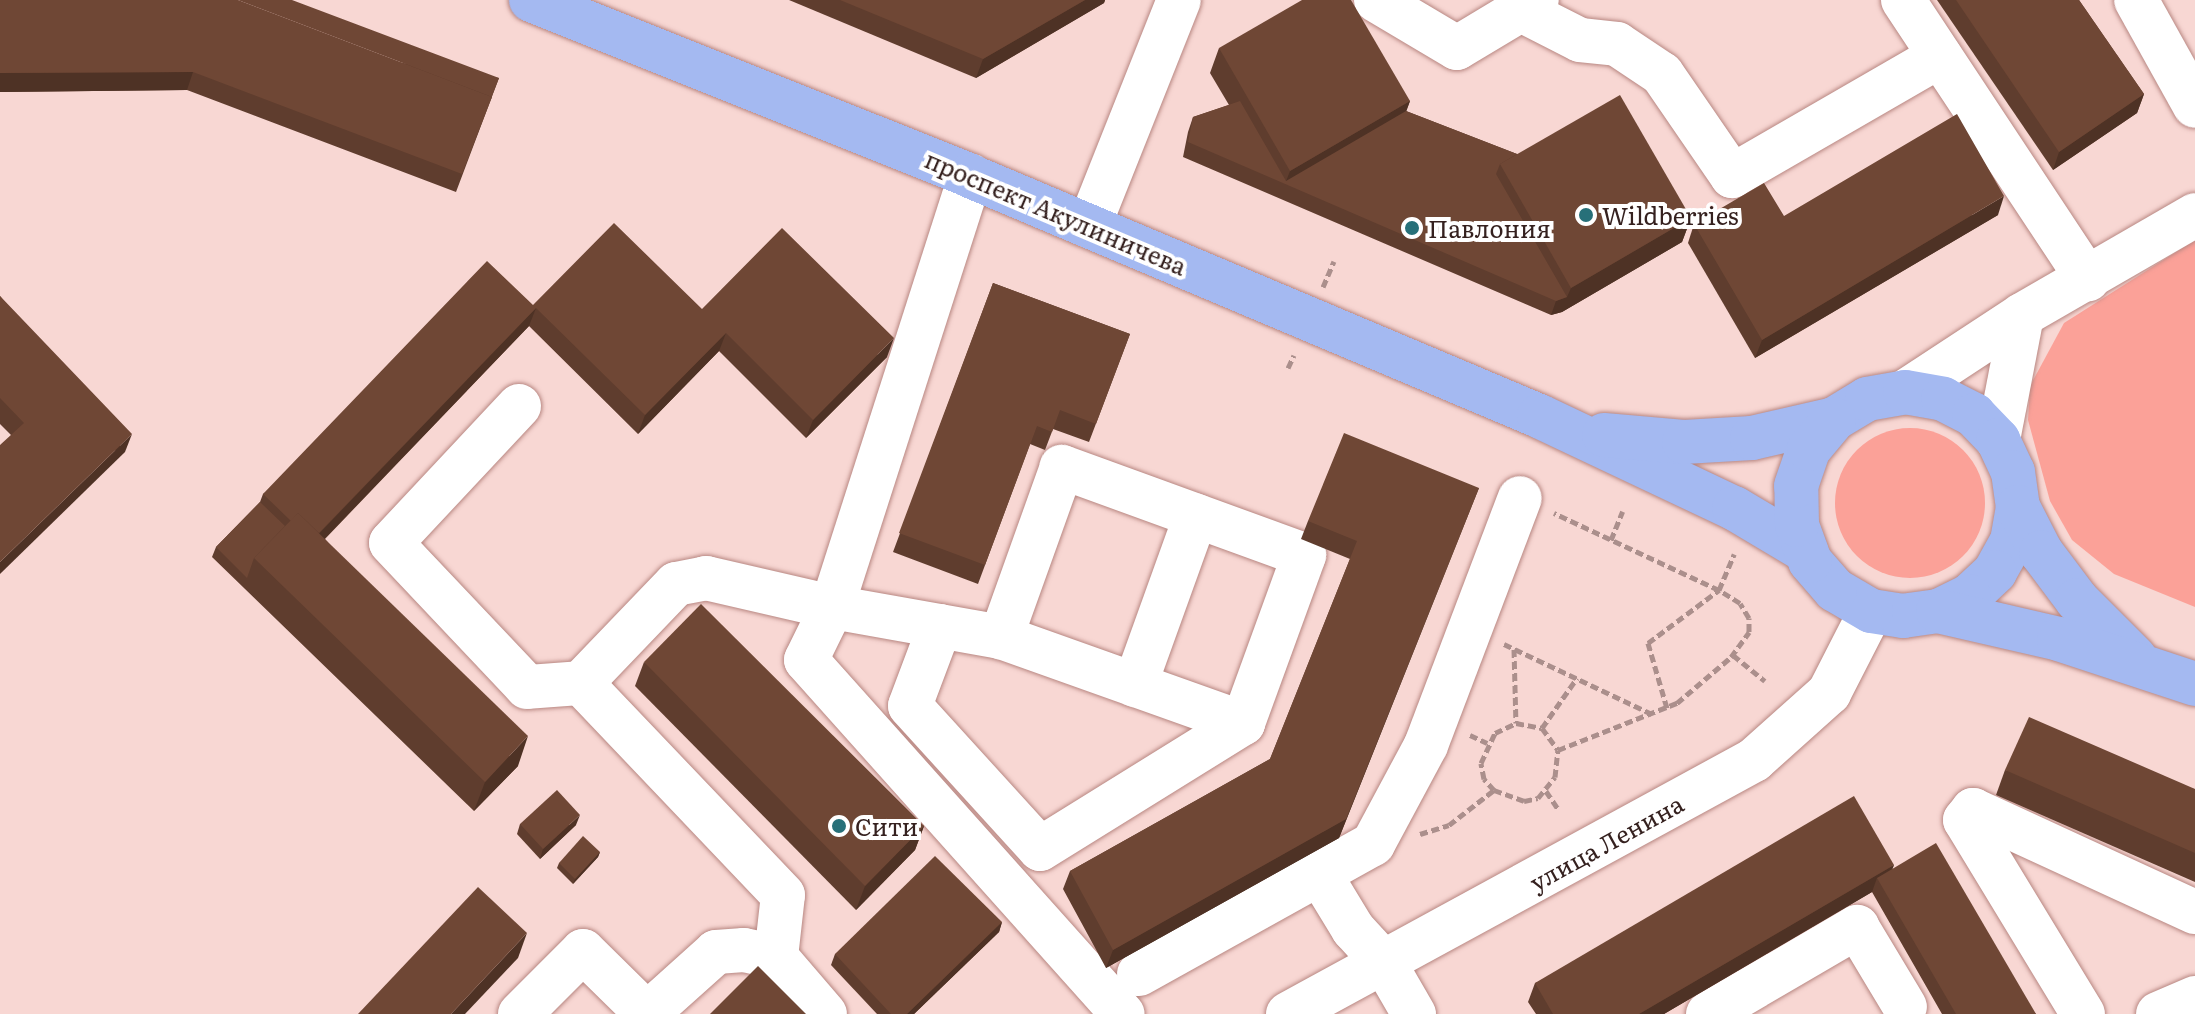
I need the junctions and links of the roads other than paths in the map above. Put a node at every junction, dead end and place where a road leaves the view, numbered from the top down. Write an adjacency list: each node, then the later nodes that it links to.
1 (531, 0): 9 (main road, проспект Акулиничева)
2 (1179, 0): 11 (street)
3 (1376, 0): 6 (street)
4 (1903, 0): 7 (street)
5 (2136, 0): 8 (street)
6 (1529, 5): 7 (street)
7 (1940, 56): 12 (street)
8 (2195, 106)
9 (970, 176): 11 (main road, проспект Акулиничева); 23 (street)
10 (2195, 215): 12 (street)
11 (1089, 226): 17 (main road, проспект Акулиничева)
12 (2088, 279): 13 (street)
13 (2022, 315): 14 (street); 18 (street)
14 (1905, 392): 16 (main road); 18 (main road)
15 (519, 406): 29 (street)
16 (1834, 419): 17 (main road); 22 (main road)
17 (1577, 433): 22 (main road, проспект Акулиничева)
18 (1998, 440): 20 (main road)
19 (1520, 498): 33 (street)
20 (2018, 507): 25 (main road); 28 (main road)
21 (1196, 516): 27 (street); 31 (street); 32 (street)
22 (1806, 551): 24 (main road)
23 (832, 607): 26 (street); 29 (street); 38 (street)
24 (1871, 611): 25 (main road); 36 (street, улица Ленина)
25 (1938, 611): 28 (main road)
26 (940, 626): 27 (street); 32 (street)
27 (1001, 637): 31 (street)
28 (2139, 662): 30 (main road)
29 (581, 683): 35 (street)
30 (2195, 684)
31 (1135, 685): 32 (street)
32 (1243, 723)
33 (1319, 873): 36 (street); 38 (street)
34 (2195, 912): 46 (street)
35 (776, 957): 41 (street); 42 (street)
36 (1385, 964): 43 (street, улица Ленина); 44 (street)
37 (2195, 998): 47 (street)
38 (1114, 1000)
39 (1903, 1012): 45 (street)
40 (520, 1014): 41 (street)
41 (647, 1014)
42 (825, 1014)
43 (1288, 1014)
44 (1414, 1014)
45 (1708, 1014)
46 (2083, 1014)
47 (2158, 1014)

